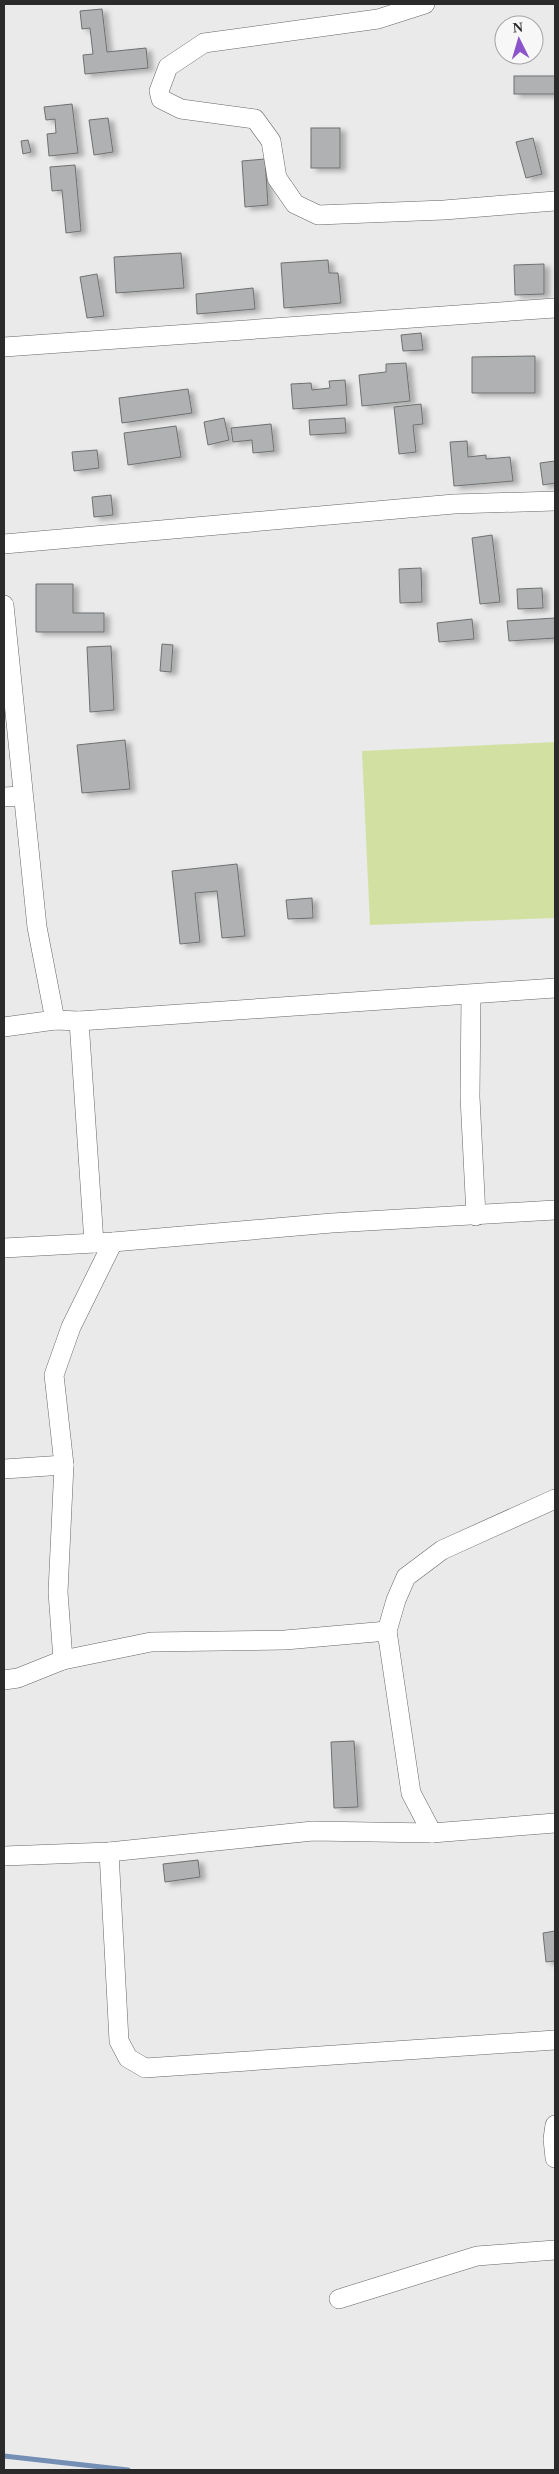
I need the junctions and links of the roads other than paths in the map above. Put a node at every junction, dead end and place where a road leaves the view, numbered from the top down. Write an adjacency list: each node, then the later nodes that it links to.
1 (419, 5): 2 (street)
2 (555, 201)
3 (555, 308): 4 (street)
4 (4, 347)
5 (555, 501): 6 (street)
6 (4, 544)
7 (4, 605): 8 (street)
8 (13, 796): 11 (street)
9 (555, 988): 10 (street)
10 (471, 995): 12 (street); 15 (street)
11 (55, 1020): 12 (street); 13 (street)
12 (79, 1021): 17 (street)
13 (4, 1027)
14 (555, 1210): 15 (street)
15 (476, 1216): 16 (street)
16 (114, 1242): 17 (street); 19 (street)
17 (94, 1243): 18 (street)
18 (4, 1248)
19 (64, 1466): 20 (street); 23 (street)
20 (4, 1469)
21 (555, 1499): 22 (street)
22 (387, 1631): 23 (street); 26 (street)
23 (64, 1660): 24 (street)
24 (4, 1680)
25 (555, 1823): 26 (street)
26 (432, 1833): 27 (street)
27 (109, 1852): 28 (street); 29 (street)
28 (4, 1856)
29 (555, 2040)
30 (555, 2125): 31 (street)
31 (555, 2158)
32 (555, 2250): 33 (street)
33 (339, 2299)

